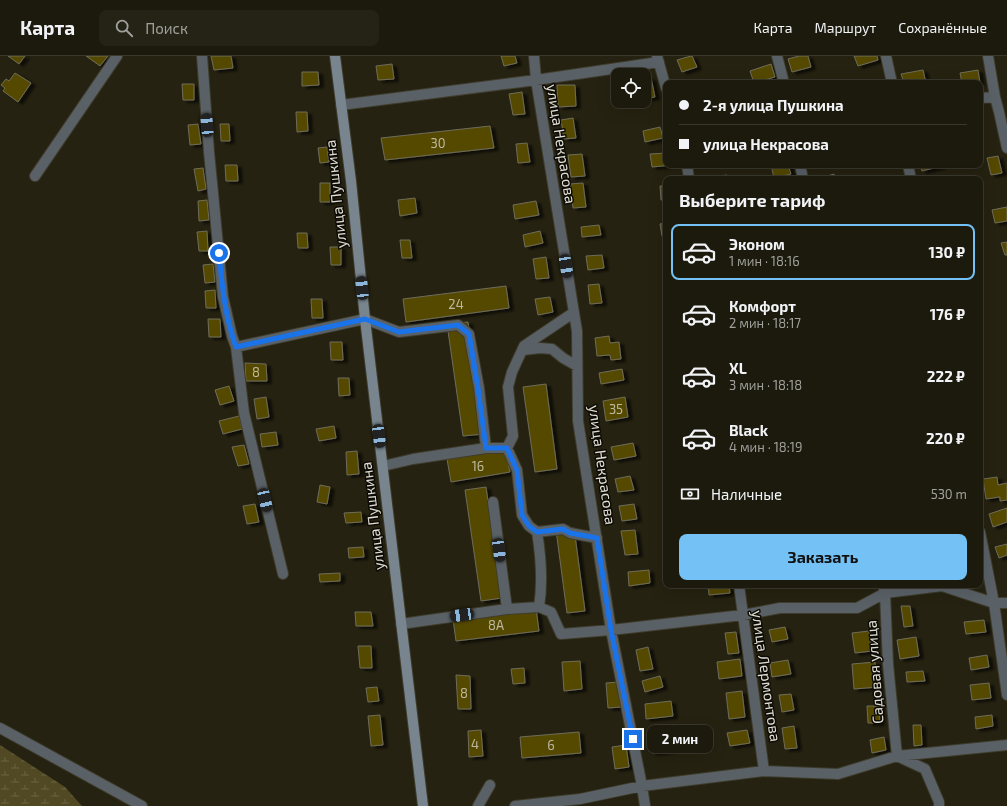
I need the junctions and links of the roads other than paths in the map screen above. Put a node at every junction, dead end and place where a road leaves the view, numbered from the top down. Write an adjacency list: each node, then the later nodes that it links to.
1 (117, 56): 18 (street)
2 (202, 56): 21 (street)
3 (335, 56): 15 (main road, улица Пушкина)
4 (534, 56): 9 (street, улица Некрасова)
5 (778, 56): 11 (street)
6 (886, 56): 12 (street)
7 (988, 56): 13 (street)
8 (658, 59): 9 (street); 10 (street)
9 (536, 80): 15 (street); 19 (street, улица Некрасова)
10 (664, 80)
11 (783, 80)
12 (891, 80)
13 (995, 97): 14 (street); 16 (street)
14 (983, 98)
15 (341, 106): 20 (main road, улица Пушкина)
16 (1003, 111): 17 (street)
17 (1007, 148)
18 (35, 176)
19 (573, 313): 22 (street); 23 (street, улица Некрасова)
20 (365, 319): 21 (street); 24 (street); 26 (main road, улица Пушкина)
21 (236, 347): 31 (street)
22 (522, 350): 23 (street); 25 (street)
23 (577, 366): 29 (street, улица Некрасова)
24 (486, 448): 25 (street); 26 (street)
25 (507, 448): 28 (street)
26 (382, 466): 41 (main road, улица Пушкина)
27 (493, 502): 39 (street)
28 (537, 532): 29 (street); 38 (street)
29 (597, 538): 42 (street, улица Некрасова)
30 (983, 547): 36 (street)
31 (283, 574)
32 (739, 588): 40 (street, улица Лермонтова)
33 (903, 588): 35 (street)
34 (948, 588): 36 (street)
35 (884, 589): 40 (street); 46 (street, Садовая улица)
36 (994, 603): 37 (street); 43 (street)
37 (1007, 603)
38 (539, 607): 39 (street); 42 (street)
39 (507, 609): 41 (street)
40 (743, 615): 42 (street); 47 (street, улица Лермонтова)
41 (401, 624): 51 (main road, улица Пушкина)
42 (611, 630): 49 (street, улица Некрасова)
43 (1007, 695)
44 (0, 728): 50 (street)
45 (1007, 745): 46 (street)
46 (897, 756): 47 (street); 55 (street)
47 (764, 771): 49 (street)
48 (490, 785): 52 (street)
49 (642, 786): 53 (street); 54 (street, улица Некрасова)
50 (142, 806)
51 (423, 806)
52 (478, 806)
53 (515, 806)
54 (645, 806)
55 (939, 806)

